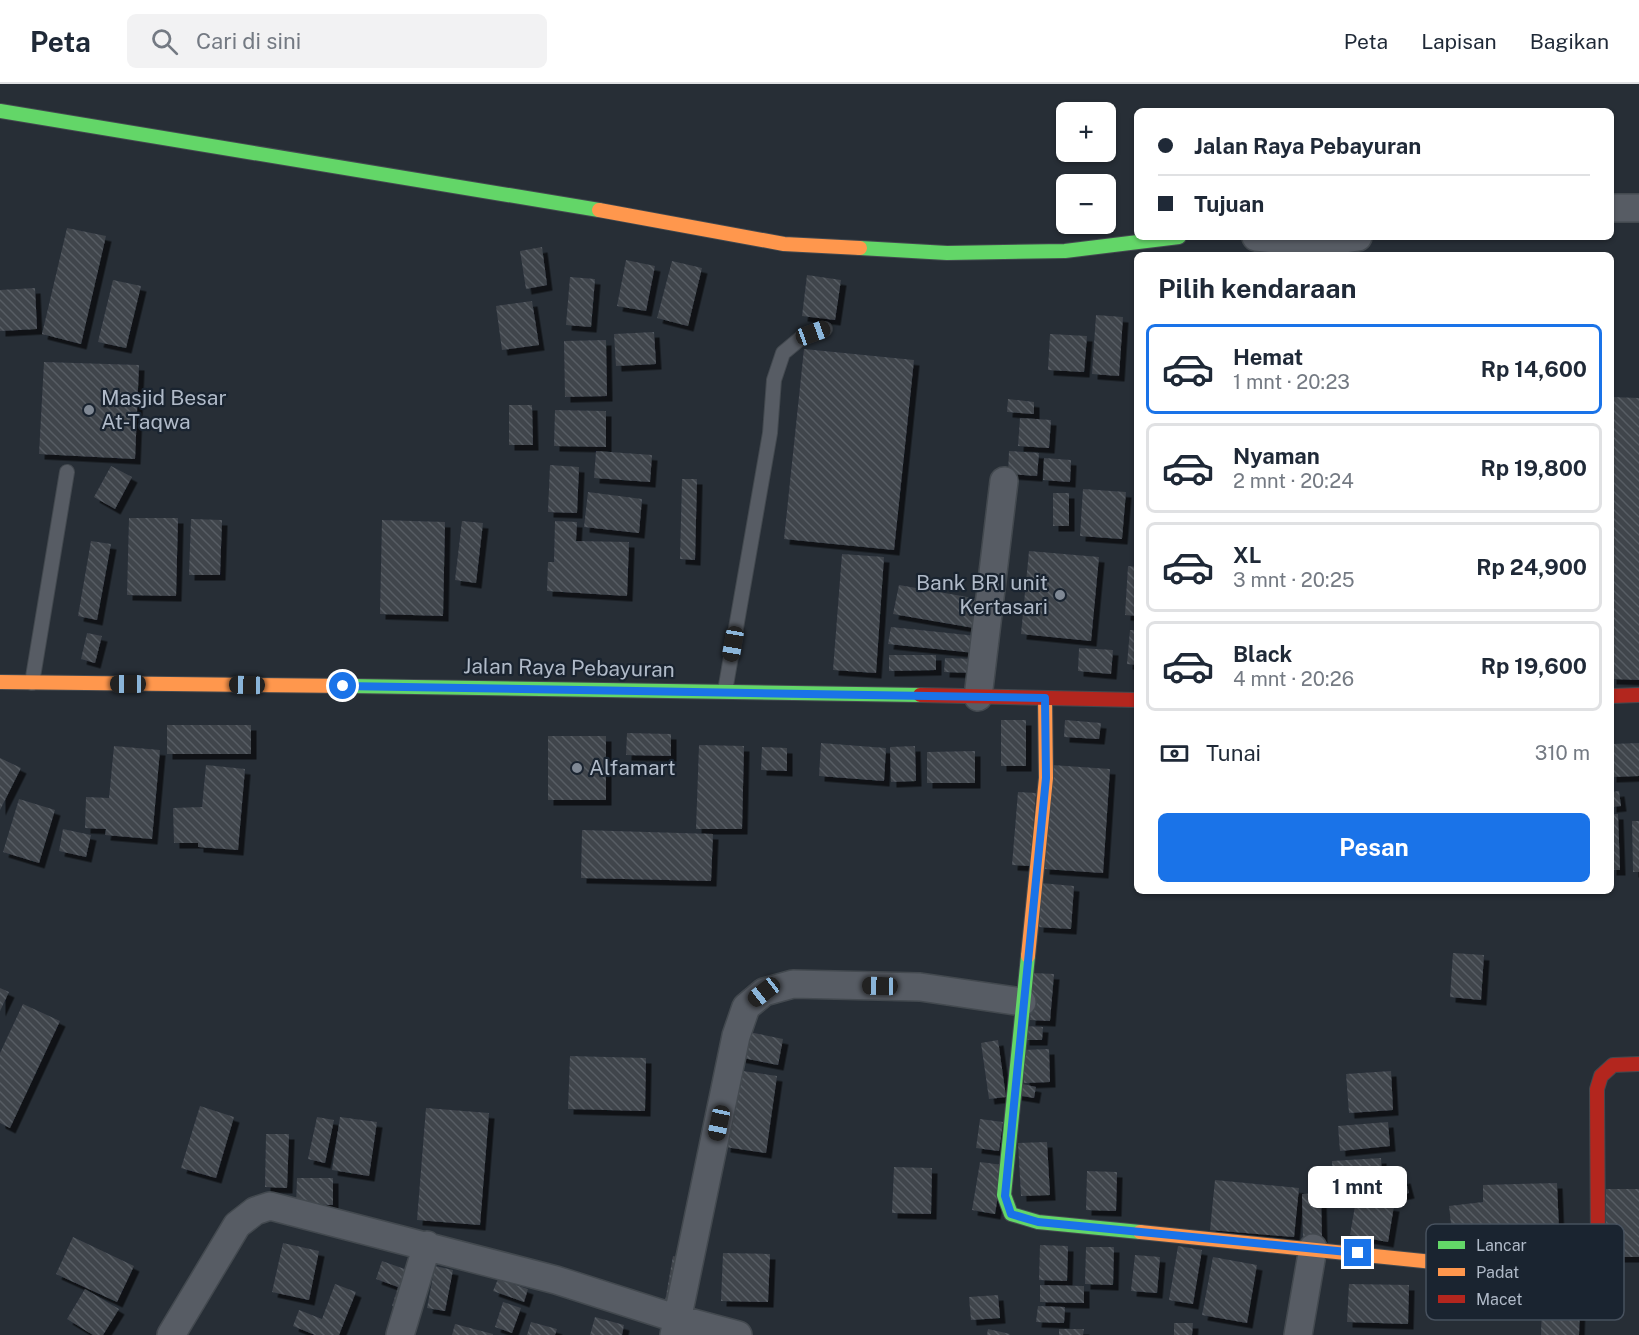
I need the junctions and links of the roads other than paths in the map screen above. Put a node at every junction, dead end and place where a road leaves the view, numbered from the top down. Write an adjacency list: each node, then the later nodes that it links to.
1 (0, 111): 4 (street)
2 (1614, 208): 3 (street)
3 (1639, 208)
4 (1153, 240)
5 (1286, 240): 6 (street)
6 (1338, 240)
7 (825, 329): 12 (lane)
8 (67, 472): 11 (lane)
9 (1004, 481): 15 (street)
10 (0, 682): 11 (street, Jalan Raya Pebayuran)
11 (32, 683): 12 (street, Jalan Raya Pebayuran)
12 (725, 691): 15 (street, Jalan Raya Pebayuran)
13 (1639, 695): 14 (street)
14 (1614, 696)
15 (978, 697): 16 (street, Jalan Raya Pebayuran)
16 (1045, 698): 17 (street, Jalan Raya Pebayuran); 18 (street)
17 (1134, 700)
18 (1022, 1002): 22 (street); 24 (street)
19 (1639, 1064): 20 (street)
20 (1598, 1224)
21 (428, 1245): 24 (street); 25 (street); 26 (street)
22 (1313, 1248): 23 (street); 28 (street)
23 (1426, 1260)
24 (676, 1327): 27 (street)
25 (171, 1335)
26 (400, 1335)
27 (738, 1335)
28 (1298, 1335)

